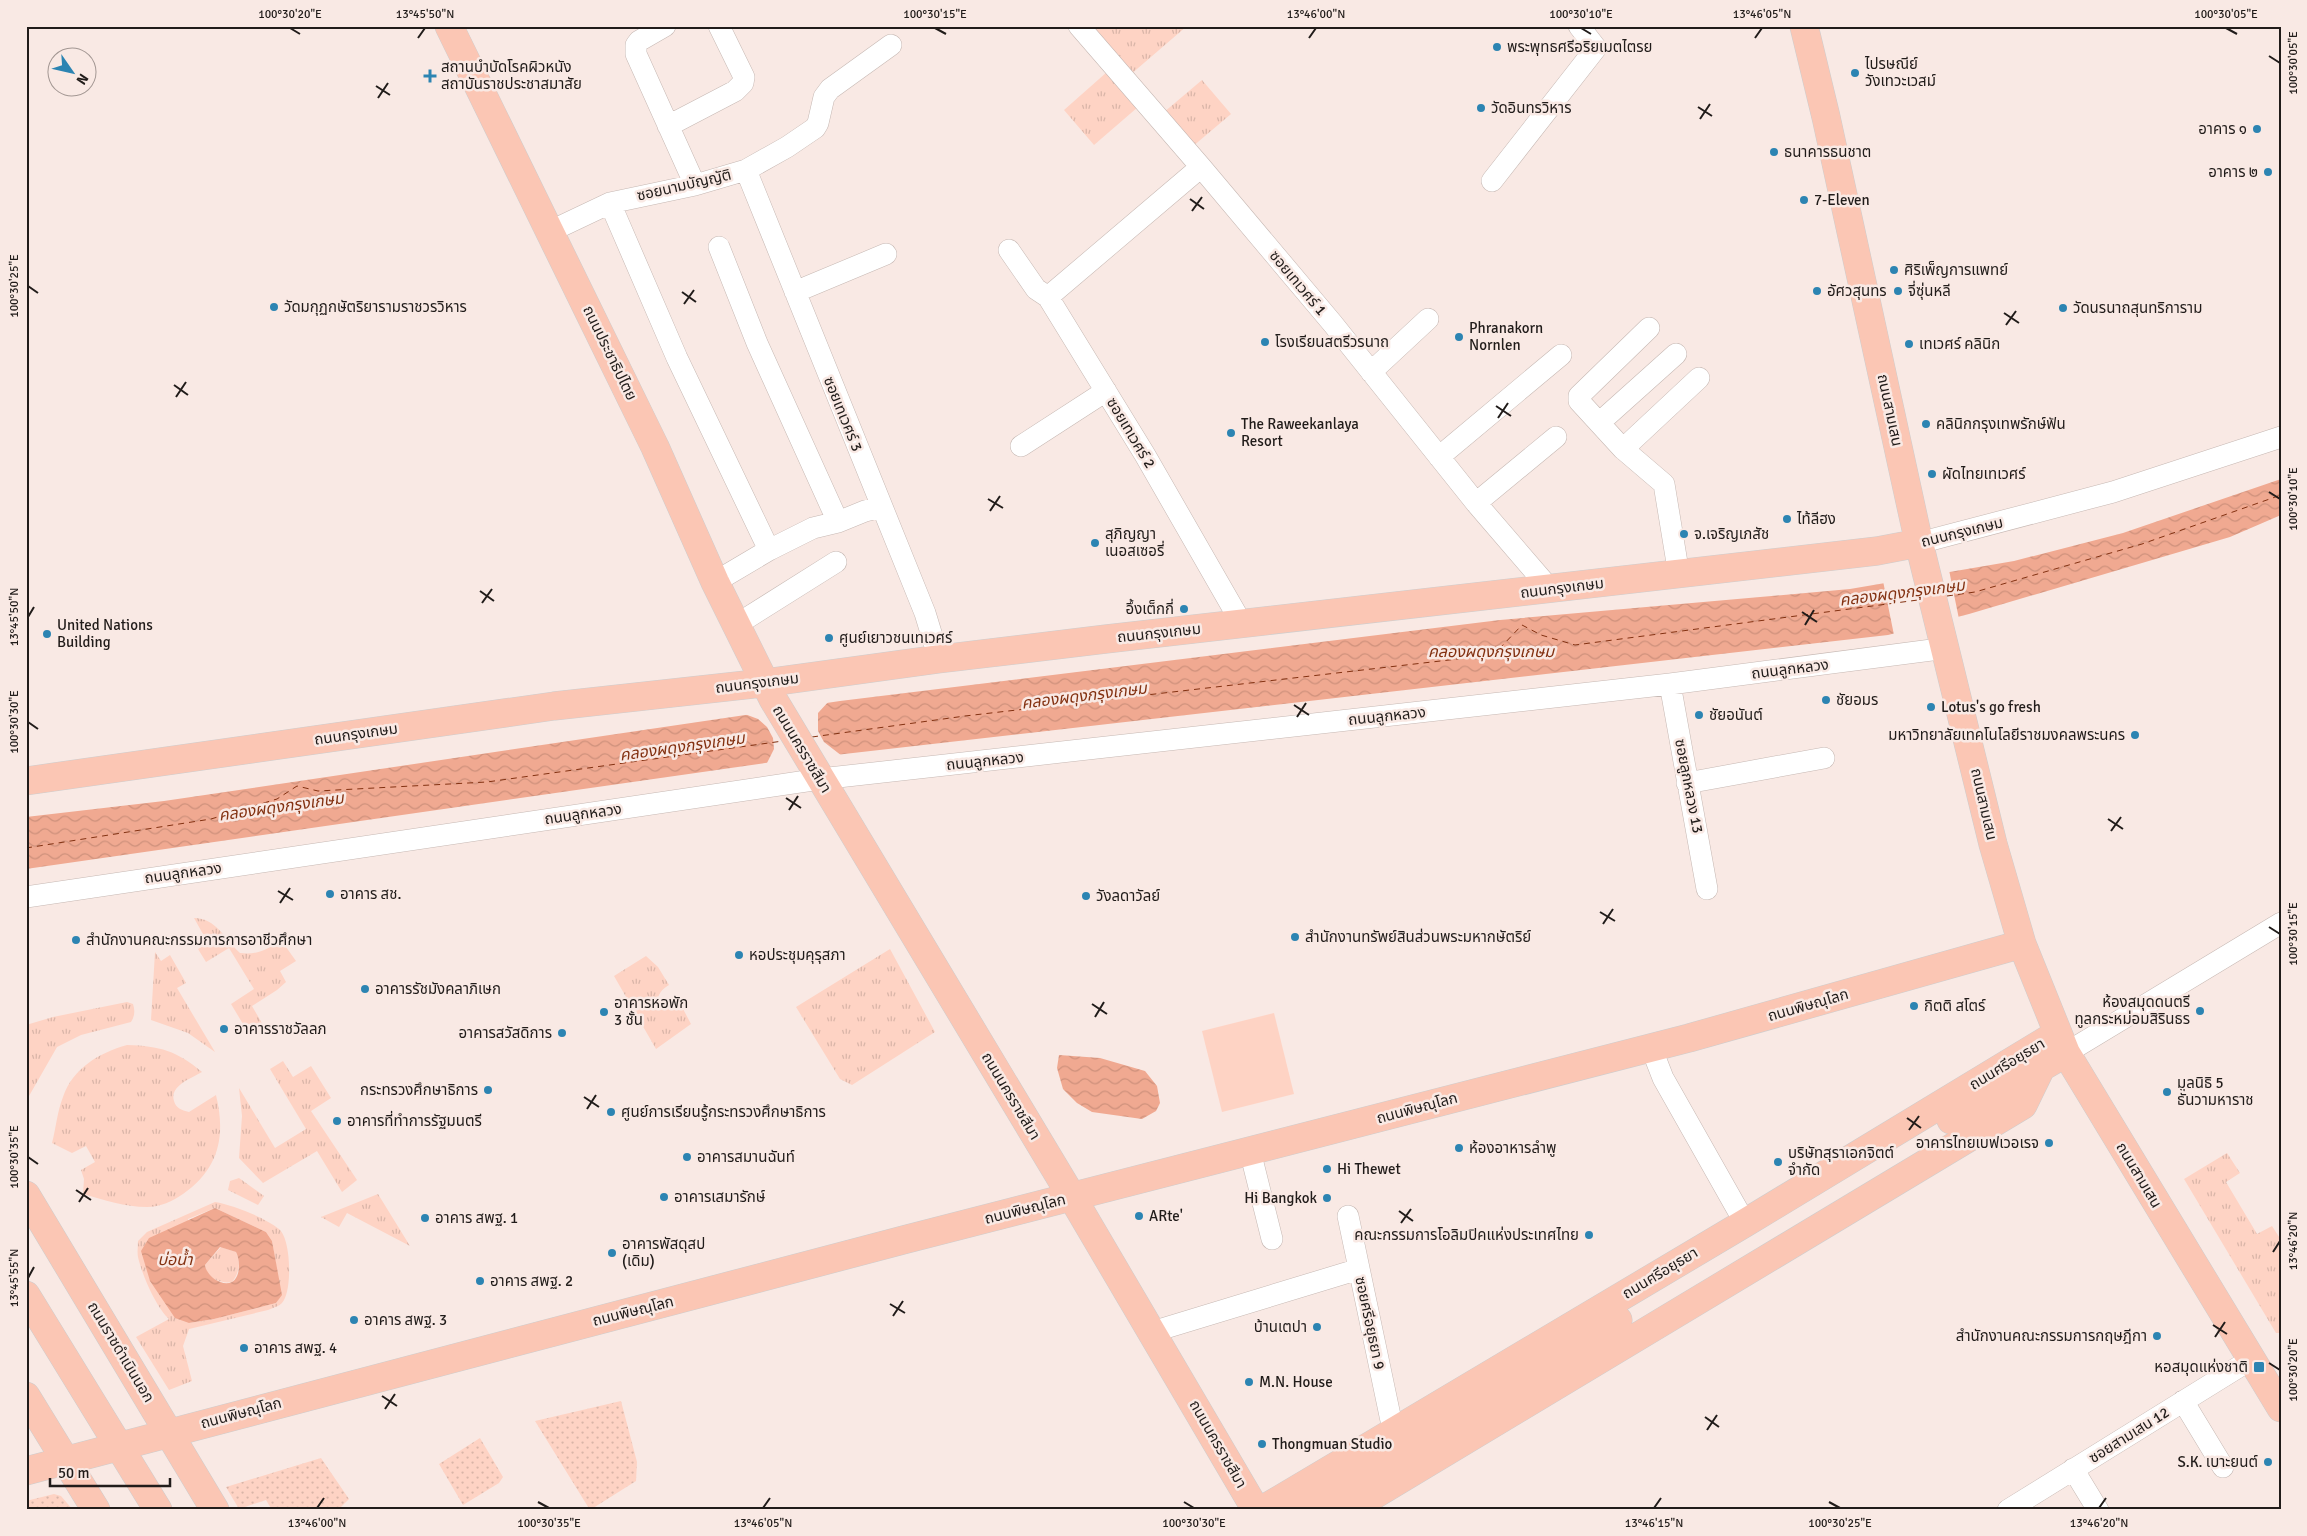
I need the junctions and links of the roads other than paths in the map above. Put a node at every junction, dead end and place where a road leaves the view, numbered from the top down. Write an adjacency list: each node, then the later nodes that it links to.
1 (449, 26): 14 (main road, ถนนประชาธิปไตย)
2 (665, 26): 8 (street)
3 (718, 26): 8 (street)
4 (1079, 26): 9 (street, ซอยเทเวศร์ 1)
5 (1579, 26): 11 (street)
6 (1804, 26): 37 (main road, ถนนสามเสน)
7 (891, 45): 10 (street, ซอยนามบัญญัติ)
8 (668, 126): 12 (street)
9 (1201, 167): 19 (street); 24 (street, ซอยเทเวศร์ 1)
10 (746, 170): 12 (street, ซอยนามบัญญัติ); 18 (street, ซอยเทเวศร์ 3)
11 (1492, 181)
12 (695, 186): 13 (street, ซอยนามบัญญัติ)
13 (610, 203): 14 (street, ซอยนามบัญญัติ); 36 (street)
14 (551, 231): 40 (main road, ถนนประชาธิปไตย)
15 (719, 247): 35 (street)
16 (1009, 250): 19 (street, ซอยเทเวศร์ 2)
17 (886, 254): 18 (street)
18 (795, 292): 34 (street, ซอยเทเวศร์ 3)
19 (1048, 297): 26 (street, ซอยเทเวศร์ 2)
20 (1428, 319): 24 (street)
21 (1649, 328): 27 (street)
22 (1676, 354): 27 (street)
23 (1561, 355): 32 (street)
24 (1371, 372): 32 (street, ซอยเทเวศร์ 1)
25 (1700, 378): 31 (street)
26 (1106, 391): 30 (street); 42 (street, ซอยเทเวศร์ 2)
27 (1599, 423): 31 (street)
28 (1556, 437): 33 (street)
29 (2281, 437): 37 (street, ถนนกรุงเกษม)
30 (1021, 446)
31 (1623, 449): 39 (street)
32 (1439, 457): 33 (street, ซอยเทเวศร์ 1)
33 (1476, 503): 41 (street, ซอยเทเวศร์ 1)
34 (881, 508): 35 (street); 45 (street, ซอยเทเวศร์ 3)
35 (838, 522): 36 (street)
36 (769, 550): 40 (street)
37 (1922, 551): 39 (main road, ถนนกรุงเกษม); 44 (main road, ถนนสามเสน)
38 (836, 562): 43 (street)
39 (1679, 575): 41 (main road, ถนนกรุงเกษม)
40 (716, 582): 43 (main road, ถนนประชาธิปไตย)
41 (1550, 589): 42 (main road, ถนนกรุงเกษม)
42 (1242, 624): 45 (main road, ถนนกรุงเกษม)
43 (736, 625): 47 (main road, ถนนประชาธิปไตย)
44 (1945, 640): 46 (street, ถนนลูกหลวง); 55 (main road, ถนนสามเสน)
45 (939, 658): 47 (main road, ถนนกรุงเกษม)
46 (1670, 684): 49 (street, ถนนลูกหลวง); 51 (street, ซอยลูกหลวง 13)
47 (769, 691): 49 (main road, ถนนนครราชสีมา); 50 (main road, ถนนกรุงเกษม)
48 (1824, 758): 51 (street)
49 (815, 770): 53 (street, ถนนลูกหลวง); 63 (main road, ถนนนครราชสีมา)
50 (26, 781)
51 (1686, 783): 52 (street, ซอยลูกหลวง 13)
52 (1707, 889)
53 (26, 897)
54 (2281, 923): 56 (street, ถนนศรีอยุธยา)
55 (2022, 944): 56 (main road, ถนนสามเสน); 57 (main road, ถนนพิษณุโลก)
56 (2062, 1043): 58 (main road, ถนนศรีอยุธยา); 59 (main road, ถนนศรีอยุธยา); 72 (main road, ถนนสามเสน)
57 (1651, 1046): 60 (main road, ถนนพิษณุโลก); 65 (street)
58 (2041, 1068): 59 (main road, ถนนศรีอยุธยา); 66 (main road, ถนนศรีอยุธยา)
59 (1903, 1137): 61 (main road, ถนนศรีอยุธยา)
60 (1250, 1151): 63 (main road, ถนนพิษณุโลก); 67 (street)
61 (1815, 1191): 65 (main road, ถนนศรีอยุธยา); 66 (main road, ถนนศรีอยุธยา)
62 (26, 1196): 76 (main road, ถนนราชดำเนินนอก)
63 (1072, 1197): 71 (main road, ถนนนครราชสีมา); 76 (main road, ถนนพิษณุโลก)
64 (1348, 1216): 68 (street, ซอยศรีอยุธยา 9)
65 (1745, 1223): 70 (main road, ถนนศรีอยุธยา)
66 (1797, 1226): 70 (main road, ถนนศรีอยุธยา)
67 (1272, 1239)
68 (1359, 1269): 71 (street); 78 (street, ซอยศรีอยุธยา 9)
69 (26, 1295): 77 (main road)
70 (1614, 1324): 78 (main road, ถนนศรีอยุธยา); 78 (main road, ถนนศรีอยุธยา)
71 (1152, 1332): 87 (main road, ถนนนครราชสีมา)
72 (2250, 1360): 74 (street, ซอยสามเสน 12); 75 (main road, ถนนสามเสน)
73 (26, 1396): 79 (main road)
74 (2183, 1401): 80 (street); 81 (street, ซอยสามเสน 12)
75 (2281, 1408)
76 (169, 1432): 77 (main road, ถนนพิษณุโลก); 86 (main road, ถนนราชดำเนินนอก)
77 (120, 1446): 79 (main road, ถนนพิษณุโลก); 85 (main road)
78 (1403, 1450): 88 (main road, ถนนศรีอยุธยา); 89 (main road, ถนนศรีอยุธยา); 90 (main road, ถนนศรีอยุธยา)
79 (66, 1461): 82 (main road, ถนนพิษณุโลก); 84 (main road)
80 (2223, 1467)
81 (2073, 1470): 83 (street, ซอยสามเสน 12); 91 (street)
82 (26, 1471)
83 (2018, 1507)
84 (96, 1510)
85 (158, 1510)
86 (215, 1510)
87 (1256, 1510)
88 (1262, 1510)
89 (1305, 1510)
90 (1349, 1510)
91 (2098, 1510)

